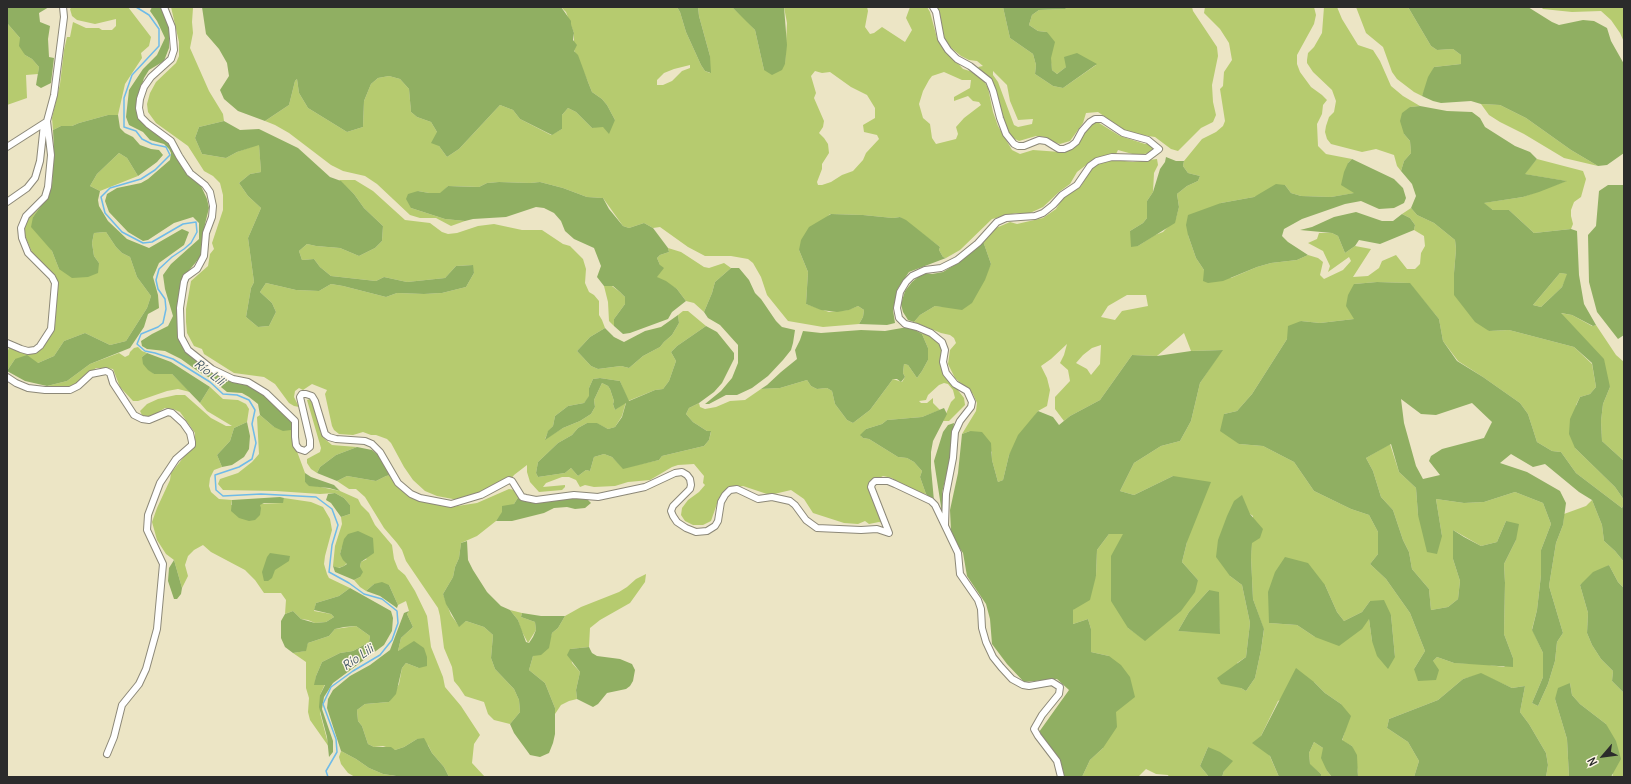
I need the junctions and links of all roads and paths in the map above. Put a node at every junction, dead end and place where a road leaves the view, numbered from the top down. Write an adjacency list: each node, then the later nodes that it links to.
1 (64, 7): 4 (street)
2 (164, 7): 9 (street)
3 (933, 7): 9 (street)
4 (45, 122): 5 (street); 6 (street); 7 (street)
5 (7, 147)
6 (7, 202)
7 (7, 343)
8 (7, 376): 10 (street)
9 (946, 527): 11 (street)
10 (107, 754)
11 (1061, 777)

